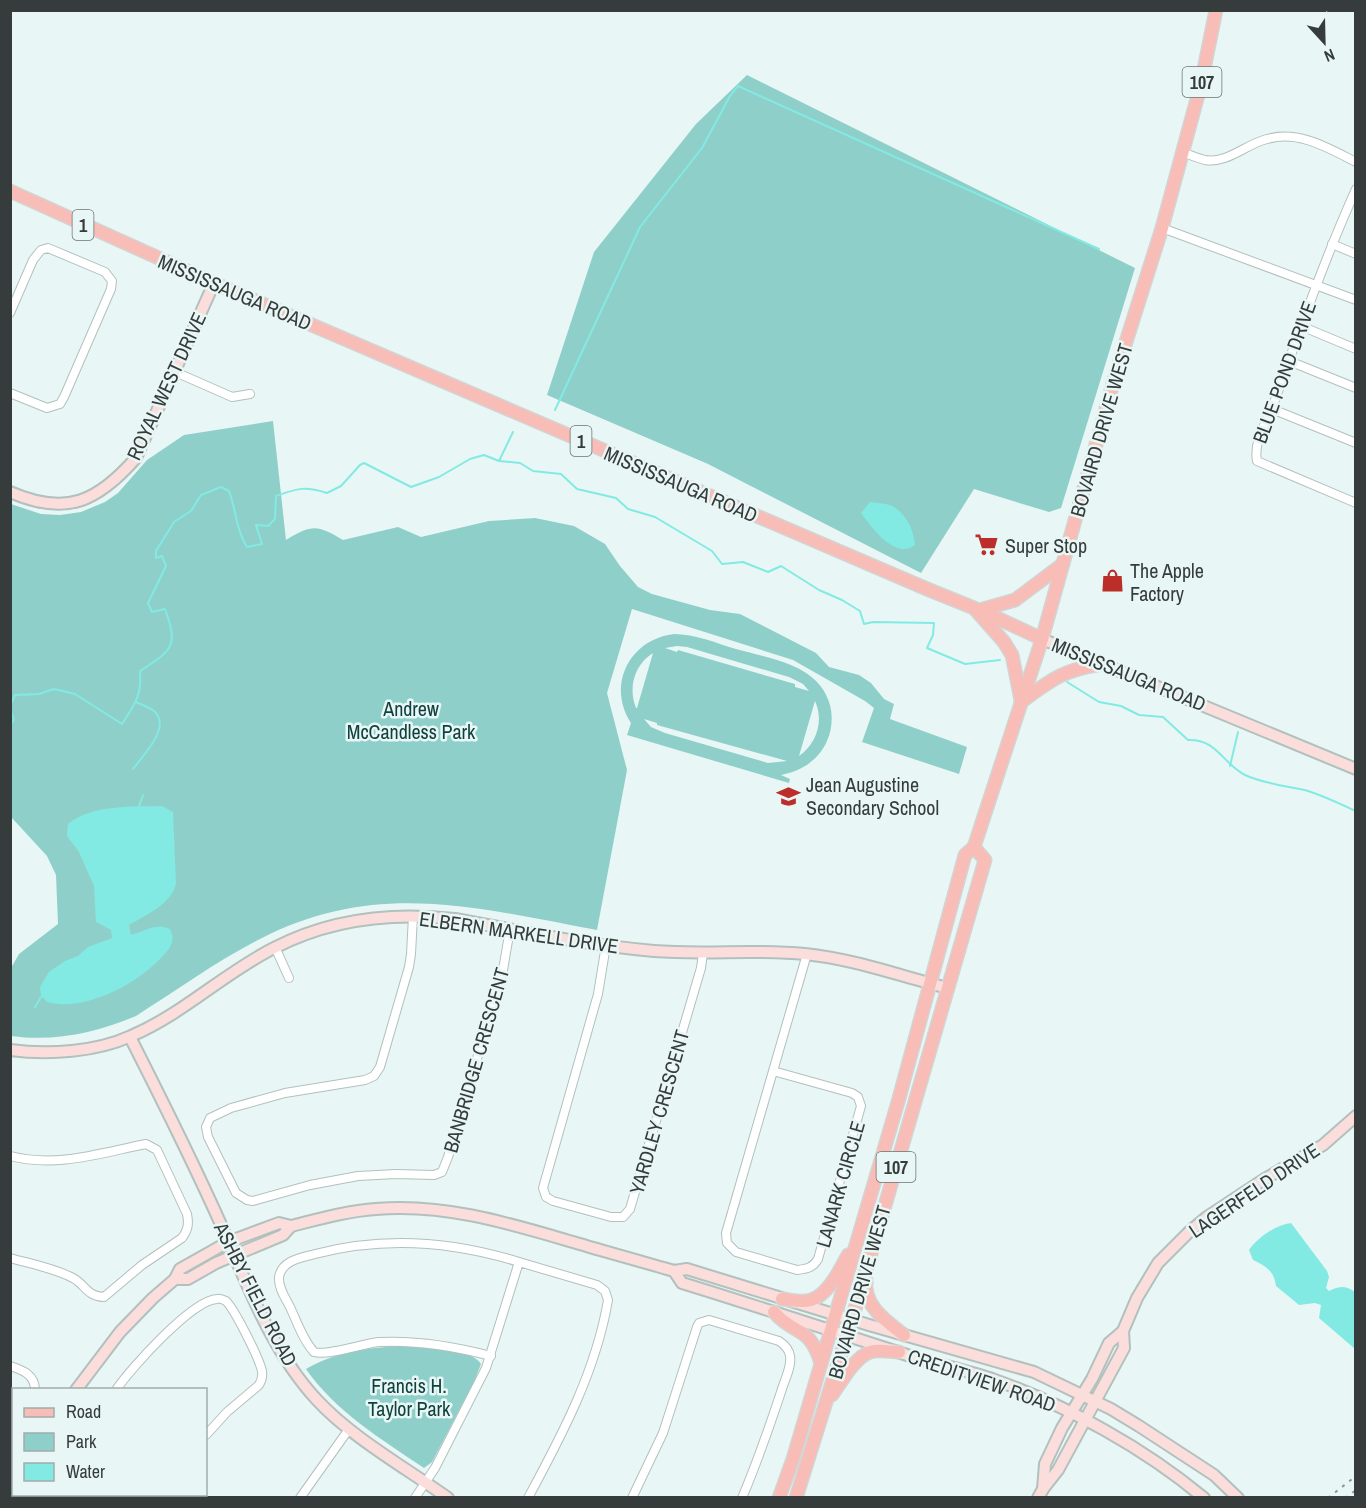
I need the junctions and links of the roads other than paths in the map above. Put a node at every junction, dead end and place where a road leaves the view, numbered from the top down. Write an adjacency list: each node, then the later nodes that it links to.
1 (1216, 10): 2 (main road, BOVAIRD DRIVE WEST / 107)
2 (1182, 153): 3 (street); 8 (main road, BOVAIRD DRIVE WEST / 107)
3 (1356, 162)
4 (1356, 189): 6 (street, BLUE POND DRIVE)
5 (10, 191): 11 (main road, MISSISSAUGA ROAD / 1)
6 (1347, 210): 7 (street); 9 (street, BLUE POND DRIVE)
7 (1356, 213)
8 (1162, 228): 12 (street); 26 (main road, BOVAIRD DRIVE WEST / 107)
9 (1332, 244): 10 (street); 12 (street, BLUE POND DRIVE)
10 (1356, 254)
11 (214, 283): 18 (street, ROYAL WEST DRIVE); 27 (main road, MISSISSAUGA ROAD / 1)
12 (1316, 284): 13 (street); 15 (street, BLUE POND DRIVE)
13 (1356, 300)
14 (10, 313): 20 (street)
15 (1301, 326): 16 (street); 17 (street, BLUE POND DRIVE)
16 (1356, 349)
17 (1288, 361): 19 (street); 22 (street, BLUE POND DRIVE)
18 (173, 371): 21 (street); 24 (street, ROYAL WEST DRIVE)
19 (1356, 388)
20 (10, 393)
21 (250, 394)
22 (1272, 409): 23 (street); 25 (street, BLUE POND DRIVE)
23 (1356, 443)
24 (10, 492)
25 (1356, 502)
26 (1063, 564): 27 (main road); 28 (main road, BOVAIRD DRIVE WEST / 107)
27 (977, 609): 28 (main road, MISSISSAUGA ROAD / 1); 30 (main road)
28 (1042, 639): 29 (street, MISSISSAUGA ROAD / 1); 30 (main road, BOVAIRD DRIVE WEST / 107)
29 (1102, 664): 30 (main road); 31 (street, MISSISSAUGA ROAD / 1)
30 (1021, 702): 32 (main road, BOVAIRD DRIVE WEST / 107)
31 (1356, 769)
32 (974, 847): 40 (main road, BOVAIRD DRIVE WEST / 107); 41 (main road, BOVAIRD DRIVE WEST / 107)
33 (413, 916): 34 (street, ELBERN MARKELL DRIVE); 34 (street, BANBRIDGE CRESCENT); 36 (street, ELBERN MARKELL DRIVE)
34 (510, 929): 35 (street, ELBERN MARKELL DRIVE)
35 (606, 945): 37 (street, ELBERN MARKELL DRIVE); 37 (street, YARDLEY CRESCENT)
36 (275, 947): 39 (street); 42 (street, ELBERN MARKELL DRIVE)
37 (703, 953): 38 (street, ELBERN MARKELL DRIVE)
38 (807, 954): 40 (street, ELBERN MARKELL DRIVE); 44 (street, LANARK CIRCLE)
39 (289, 978)
40 (929, 983): 41 (street, ELBERN MARKELL DRIVE); 48 (main road, BOVAIRD DRIVE WEST / 107)
41 (948, 988): 51 (main road, BOVAIRD DRIVE WEST / 107)
42 (129, 1037): 43 (street, ELBERN MARKELL DRIVE); 49 (street, ASHBY FIELD ROAD)
43 (10, 1050)
44 (773, 1071): 44 (street, LANARK CIRCLE)
45 (1356, 1116): 61 (street, LAGERFELD DRIVE)
46 (10, 1156): 52 (street)
47 (291, 1226): 49 (street); 50 (street); 54 (street)
48 (858, 1239): 56 (main road); 58 (main road, BOVAIRD DRIVE WEST / 107)
49 (228, 1242): 50 (street, ASHBY FIELD ROAD); 55 (street)
50 (234, 1255): 55 (street); 76 (street, ASHBY FIELD ROAD)
51 (870, 1255): 59 (main road, BOVAIRD DRIVE WEST / 107); 63 (main road)
52 (10, 1258)
53 (519, 1262): 65 (street); 65 (street); 84 (street)
54 (674, 1271): 56 (street, CREDITVIEW ROAD); 57 (street, CREDITVIEW ROAD)
55 (175, 1279): 69 (street)
56 (782, 1299): 58 (street, CREDITVIEW ROAD)
57 (774, 1312): 60 (street, CREDITVIEW ROAD); 66 (main road)
58 (836, 1315): 59 (street, CREDITVIEW ROAD); 60 (main road, BOVAIRD DRIVE WEST / 107)
59 (852, 1320): 62 (main road, BOVAIRD DRIVE WEST / 107); 63 (street, CREDITVIEW ROAD)
60 (831, 1330): 62 (street, CREDITVIEW ROAD); 66 (main road, BOVAIRD DRIVE WEST / 107)
61 (1122, 1331): 71 (street, LAGERFELD DRIVE); 72 (street, LAGERFELD DRIVE)
62 (847, 1335): 64 (street, CREDITVIEW ROAD); 73 (main road, BOVAIRD DRIVE WEST / 107)
63 (904, 1335): 71 (street, CREDITVIEW ROAD)
64 (899, 1352): 73 (main road); 74 (street, CREDITVIEW ROAD)
65 (491, 1356): 78 (street)
66 (821, 1364): 87 (main road, BOVAIRD DRIVE WEST / 107)
67 (10, 1366): 68 (street)
68 (35, 1388)
69 (77, 1388)
70 (117, 1388): 77 (street)
71 (1082, 1394): 72 (street, CREDITVIEW ROAD); 74 (street, LAGERFELD DRIVE)
72 (1095, 1402): 75 (street, LAGERFELD DRIVE); 89 (street, CREDITVIEW ROAD)
73 (827, 1403): 88 (main road, BOVAIRD DRIVE WEST / 107)
74 (1072, 1411): 75 (street, CREDITVIEW ROAD); 79 (street, LAGERFELD DRIVE)
75 (1085, 1418): 79 (street, LAGERFELD DRIVE); 80 (street, CREDITVIEW ROAD)
76 (349, 1429): 78 (street, ASHBY FIELD ROAD); 81 (street)
77 (207, 1435)
78 (425, 1482): 82 (street); 83 (street, ASHBY FIELD ROAD)
79 (1040, 1493)
80 (1203, 1496)
81 (300, 1497)
82 (415, 1497)
83 (448, 1497)
84 (528, 1497)
85 (632, 1497): 86 (street)
86 (742, 1497)
87 (779, 1497)
88 (796, 1497)
89 (1238, 1497)

